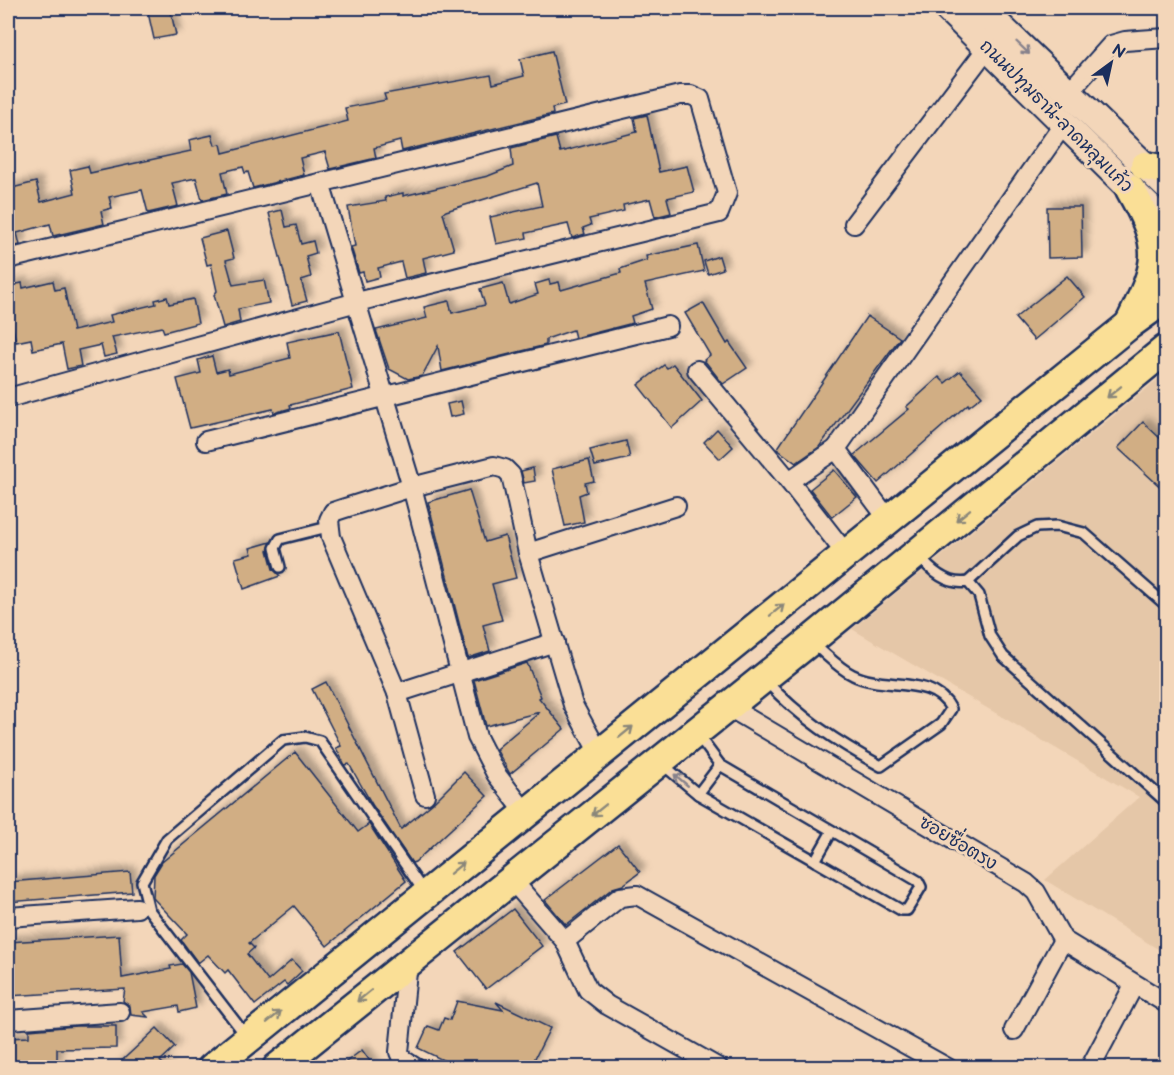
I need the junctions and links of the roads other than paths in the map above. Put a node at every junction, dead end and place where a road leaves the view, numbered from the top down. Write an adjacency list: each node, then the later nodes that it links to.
1 (946, 8): 4 (main road, ถนนปทุมธานี-ลาดหลุมแก้ว)
2 (981, 8): 5 (main road, ถนนปทุมธานี-ลาดหลุมแก้ว, one-way to 5)
3 (1167, 38): 5 (street)
4 (988, 47): 6 (main road, ถนนปทุมธานี-ลาดหลุมแก้ว); 10 (street)
5 (1069, 92): 7 (main road, ถนนปทุมธานี-ลาดหลุมแก้ว)
6 (1065, 122): 7 (main road, ถนนปทุมธานี-ลาดหลุมแก้ว); 22 (street)
7 (1147, 175): 9 (main road, ถนนปทุมธานี-ลาดหลุมแก้ว); 11 (main road, ถนนปทุมธานี-ลาดหลุมแก้ว); 15 (main road)
8 (320, 183): 12 (street); 14 (street); 14 (street)
9 (1167, 186)
10 (854, 224)
11 (1167, 224)
12 (8, 259)
13 (1167, 298): 15 (main road)
14 (357, 302): 19 (street); 20 (street)
15 (1130, 324): 26 (main road)
16 (668, 326): 20 (street)
17 (1164, 353): 29 (main road, one-way to 29)
18 (697, 370): 23 (street)
19 (8, 398)
20 (385, 398): 21 (street); 24 (street)
21 (206, 441)
22 (836, 449): 23 (street); 26 (street)
23 (789, 481): 30 (street)
24 (412, 487): 27 (street); 28 (street); 36 (street)
25 (676, 506): 28 (street)
26 (888, 519): 30 (main road)
27 (328, 528): 31 (lane); 38 (street)
28 (528, 553): 35 (street)
29 (916, 553): 32 (lane); 34 (main road)
30 (846, 554): 41 (main road, one-way to 30)
31 (280, 567)
32 (968, 582): 33 (lane); 46 (lane)
33 (1167, 605)
34 (810, 641): 37 (main road); 37 (lane)
35 (555, 642): 36 (street); 41 (street)
36 (459, 674): 38 (street); 47 (street)
37 (763, 678): 39 (main road)
38 (397, 693): 45 (street)
39 (727, 706): 40 (main road); 54 (street, ซอยซื่อตรง)
40 (696, 732): 42 (main road); 43 (lane)
41 (599, 753): 47 (main road)
42 (659, 762): 44 (lane, one-way to 42); 50 (main road, one-way to 50)
43 (720, 765): 44 (lane); 48 (lane)
44 (698, 794): 49 (lane)
45 (425, 795)
46 (1167, 802)
47 (525, 812): 51 (main road, one-way to 47)
48 (832, 831): 49 (lane); 49 (lane)
49 (815, 861)
50 (512, 880): 55 (street); 56 (main road)
51 (425, 894): 62 (main road, one-way to 51); 62 (lane)
52 (137, 908): 53 (street)
53 (8, 917)
54 (1063, 940): 57 (street, ซอยซื่อตรง); 61 (street)
55 (565, 941): 66 (street); 67 (street)
56 (408, 962): 64 (main road, one-way to 64); 65 (street)
57 (1134, 985): 58 (street, ซอยซื่อตรง); 68 (street)
58 (1167, 1003)
59 (120, 1012): 60 (street)
60 (8, 1020)
61 (1014, 1030)
62 (248, 1038): 63 (main road)
63 (212, 1068)
64 (277, 1068)
65 (416, 1068)
66 (719, 1068)
67 (948, 1068)
68 (1090, 1068)

